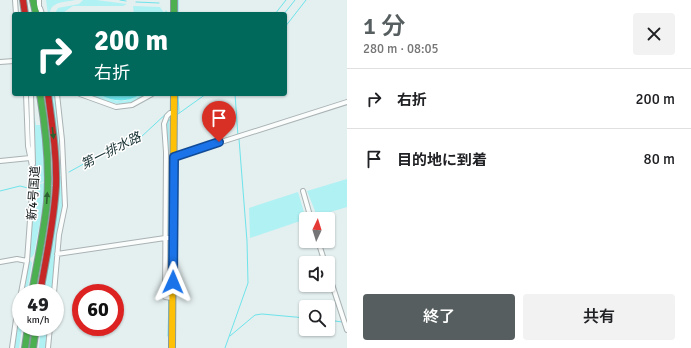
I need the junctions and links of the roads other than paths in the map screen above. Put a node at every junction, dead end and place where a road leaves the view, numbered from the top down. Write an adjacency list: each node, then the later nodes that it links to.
1 (14, 0): 6 (street)
2 (22, 0): 7 (main road)
3 (39, 0): 5 (street)
4 (174, 0): 8 (main road)
5 (36, 4)
6 (16, 12)
7 (24, 12)
8 (174, 12)
9 (12, 61): 10 (street)
10 (0, 62)
11 (26, 96): 22 (street)
12 (31, 96): 24 (street)
13 (40, 96): 29 (main road, 新4号国道, one-way to 13)
14 (48, 96): 34 (main road, 新4号国道, one-way to 34)
15 (57, 96): 28 (street)
16 (86, 96): 17 (street)
17 (148, 96)
18 (174, 96): 20 (main road)
19 (347, 102): 21 (street)
20 (174, 113): 21 (main road); 27 (street)
21 (174, 157): 27 (main road)
22 (30, 158): 23 (street); 24 (street)
23 (0, 161)
24 (32, 171): 30 (street)
25 (303, 191): 26 (street)
26 (309, 212)
27 (169, 238): 28 (street); 48 (main road)
28 (57, 254): 35 (street)
29 (38, 259): 30 (street); 33 (main road, 新4号国道)
30 (27, 260): 31 (street); 32 (street)
31 (0, 262)
32 (23, 284)
33 (34, 284)
34 (43, 284)
35 (55, 284)
36 (335, 292): 37 (street)
37 (347, 330)
38 (14, 336): 43 (street)
39 (27, 336): 44 (main road)
40 (35, 336): 45 (main road)
41 (38, 336): 46 (main road)
42 (49, 336): 47 (street)
43 (12, 348)
44 (25, 348)
45 (33, 348)
46 (37, 348)
47 (48, 348)
48 (172, 348)

